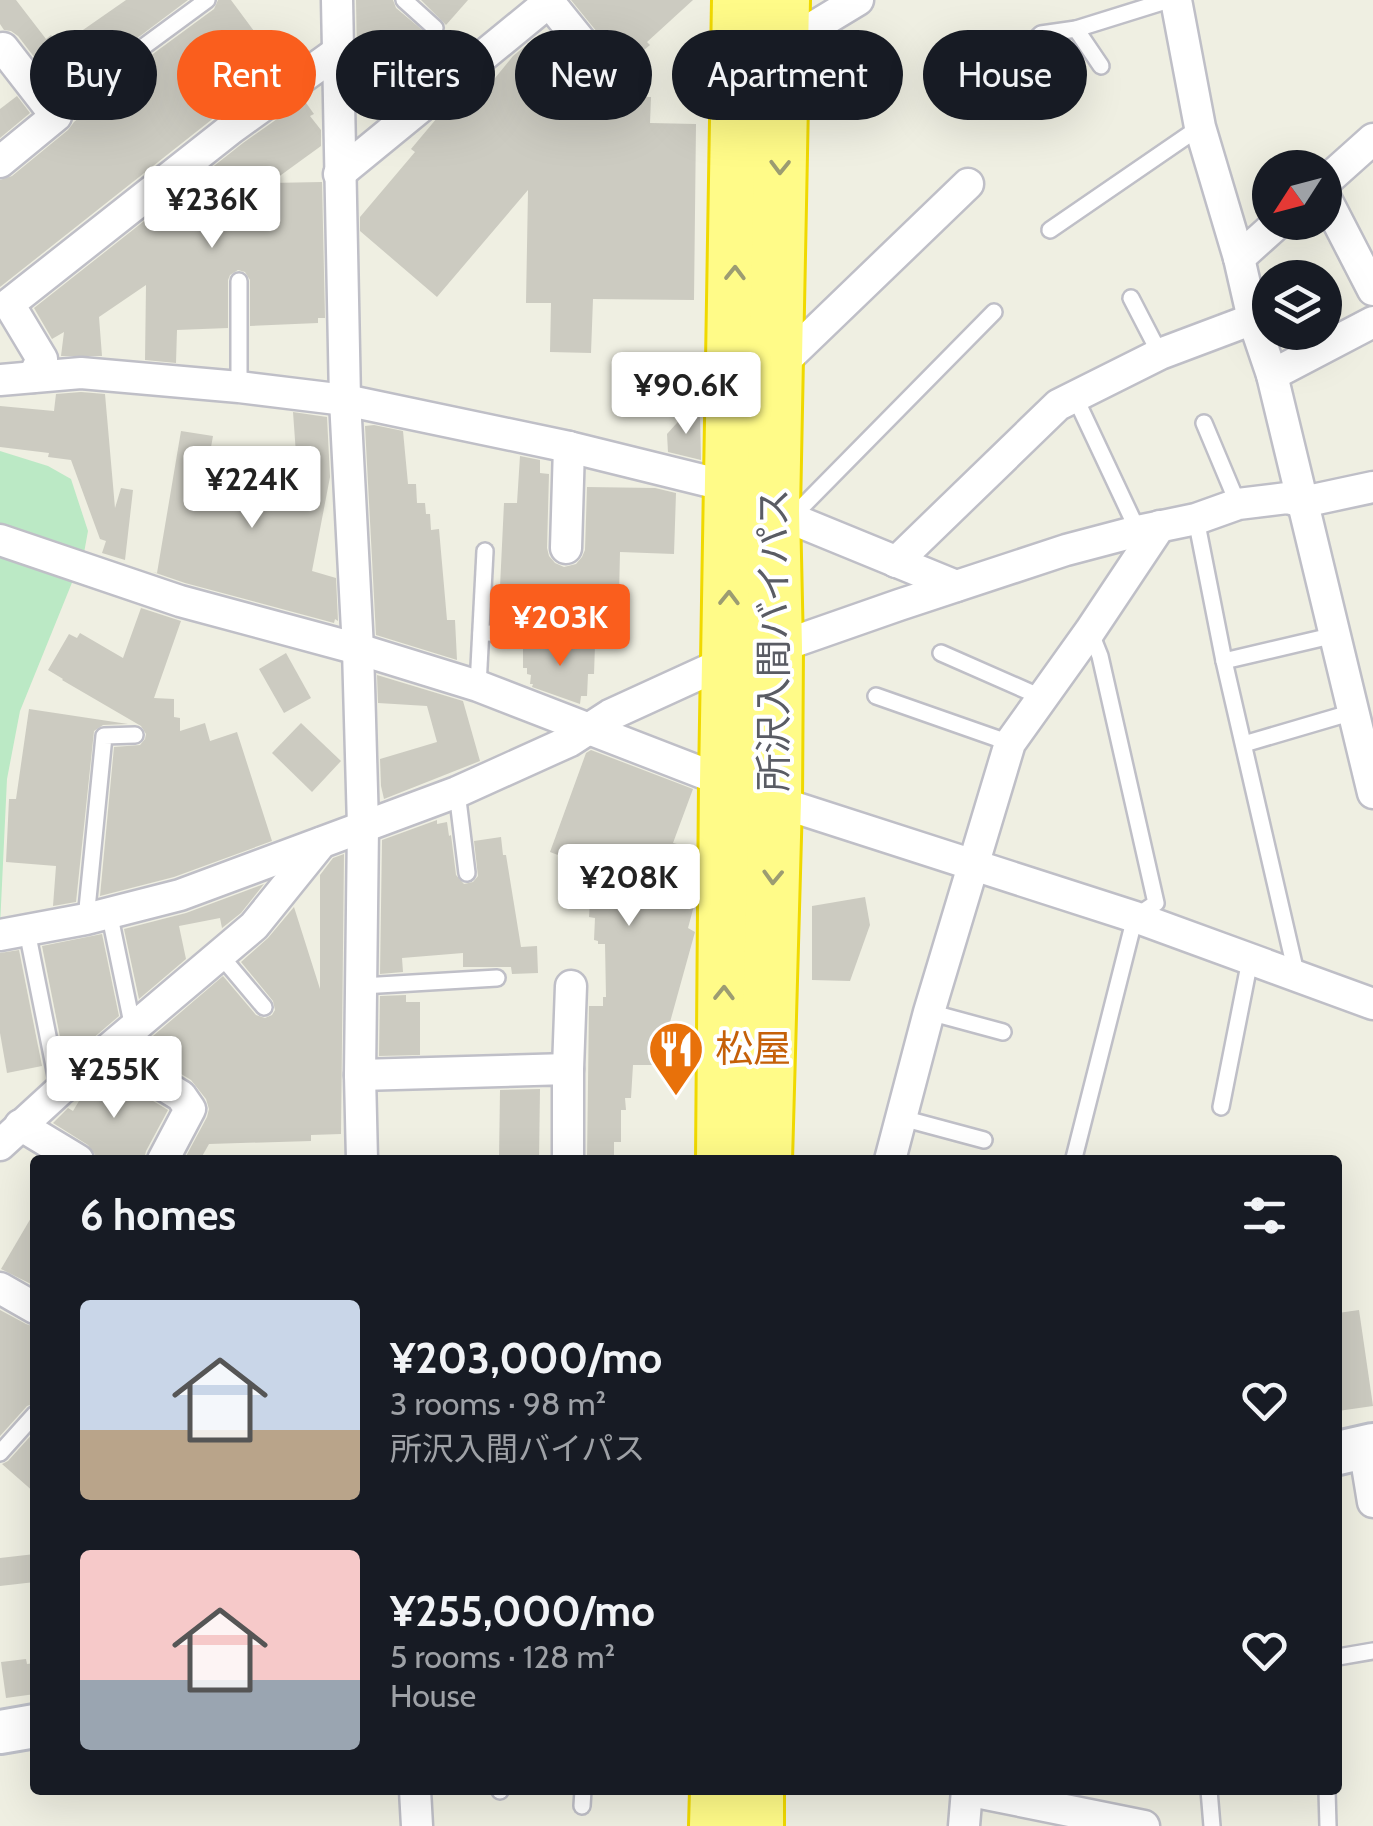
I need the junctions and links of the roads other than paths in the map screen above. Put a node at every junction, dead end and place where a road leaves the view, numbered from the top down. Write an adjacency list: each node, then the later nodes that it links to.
1 (207, 0): 13 (lane)
2 (338, 0): 10 (street)
3 (404, 0): 8 (lane)
4 (740, 0): 49 (highway, 所沢入間バイパス, one-way to 4)
5 (858, 0): 7 (street)
6 (1173, 0): 9 (lane); 18 (street)
7 (783, 23): 37 (highway, 所沢入間バイパス, one-way to 37)
8 (436, 28)
9 (1076, 29): 12 (lane); 16 (lane)
10 (339, 30)
11 (572, 30): 22 (street)
12 (1069, 30)
13 (157, 37)
14 (0, 50): 20 (street)
15 (336, 53): 39 (street)
16 (1101, 66)
17 (339, 120): 22 (street)
18 (1200, 127): 24 (lane); 27 (street)
19 (1373, 139): 21 (street)
20 (0, 162)
21 (1342, 167)
22 (339, 174): 43 (street)
23 (968, 184): 37 (street)
24 (1050, 230)
25 (1342, 230): 29 (street)
26 (1259, 240): 27 (street)
27 (1239, 258): 32 (street)
28 (239, 281): 41 (lane)
29 (1373, 290)
30 (1132, 298): 36 (lane)
31 (994, 312): 49 (lane)
32 (1252, 315)
33 (1252, 319): 36 (street)
34 (1369, 332): 38 (street)
35 (1264, 350): 38 (street)
36 (1160, 354): 42 (street)
37 (776, 368): 49 (highway, 所沢入間バイパス)
38 (1272, 375): 47 (street)
39 (33, 377): 40 (street); 41 (street)
40 (0, 380)
41 (239, 387): 43 (street)
42 (1075, 397): 51 (lane); 55 (street)
43 (345, 400): 45 (street); 61 (street)
44 (1204, 423): 48 (lane)
45 (569, 448): 49 (street); 53 (street)
46 (1373, 487): 47 (street)
47 (1303, 502): 48 (street); 60 (street)
48 (1238, 504): 50 (street)
49 (765, 506): 55 (street); 63 (highway, 所沢入間バイパス)
50 (1196, 519): 51 (street); 64 (lane)
51 (1149, 528): 56 (street); 57 (street)
52 (0, 540): 61 (street)
53 (566, 548)
54 (485, 550): 58 (lane)
55 (896, 562): 56 (street)
56 (956, 586): 63 (street)
57 (1090, 631): 67 (street); 82 (lane)
58 (481, 633): 59 (lane); 65 (lane)
59 (593, 634)
60 (1335, 635): 64 (lane); 68 (street)
61 (358, 649): 65 (street); 77 (street)
62 (941, 653): 67 (lane)
63 (752, 655): 69 (street); 73 (highway, 所沢入間バイパス); 76 (highway, 所沢入間バイパス)
64 (1224, 661): 72 (lane)
65 (478, 686): 69 (street)
66 (876, 696): 71 (lane)
67 (1042, 698): 71 (street)
68 (1362, 722): 72 (lane); 75 (street)
69 (589, 729): 73 (street); 74 (street)
70 (134, 735): 81 (lane)
71 (1010, 743): 79 (street)
72 (1244, 744): 86 (lane)
73 (726, 782): 107 (highway, 所沢入間バイパス, one-way to 73)
74 (457, 792): 77 (street); 80 (lane)
75 (1373, 793)
76 (774, 802): 79 (street); 108 (highway, 所沢入間バイパス, one-way to 108)
77 (363, 826): 78 (street); 88 (street)
78 (322, 842): 81 (street); 84 (street)
79 (972, 864): 82 (street); 92 (street)
80 (468, 873)
81 (98, 916): 83 (street); 93 (lane)
82 (1135, 917): 85 (street); 110 (lane)
83 (13, 933): 98 (lane)
84 (220, 956): 91 (lane); 93 (street)
85 (1250, 960): 86 (street); 99 (lane)
86 (1296, 977): 90 (street)
87 (497, 978): 88 (lane)
88 (362, 986): 97 (street)
89 (571, 986): 96 (street)
90 (1373, 1004)
91 (264, 1008)
92 (929, 1012): 94 (lane); 100 (street)
93 (133, 1028): 95 (street)
94 (1003, 1032)
95 (107, 1051): 98 (street); 104 (street)
96 (568, 1069): 97 (street); 106 (street)
97 (360, 1075): 105 (street)
98 (59, 1091): 101 (street)
99 (1221, 1107)
100 (902, 1118): 102 (lane); 109 (street)
101 (10, 1135): 103 (street)
102 (984, 1140)
103 (64, 1155)
104 (165, 1155)
105 (362, 1155)
106 (568, 1155)
107 (722, 1155)
108 (765, 1155)
109 (891, 1155)
110 (1075, 1155)
111 (0, 1288): 112 (street)
112 (30, 1305)
113 (30, 1420): 115 (lane)
114 (1358, 1449): 116 (street)
115 (0, 1453)
116 (1373, 1502)
117 (1373, 1651): 118 (lane)
118 (1342, 1656)
119 (30, 1727): 120 (main road)
120 (0, 1732)
121 (416, 1795): 129 (street)
122 (716, 1795): 130 (highway)
123 (757, 1795): 131 (highway)
124 (966, 1795): 132 (street)
125 (987, 1795): 128 (street)
126 (1209, 1795): 134 (lane)
127 (1327, 1795): 135 (lane)
128 (1095, 1821): 133 (street)
129 (418, 1826)
130 (716, 1826)
131 (757, 1826)
132 (964, 1826)
133 (1144, 1826)
134 (1212, 1826)
135 (1328, 1826)

